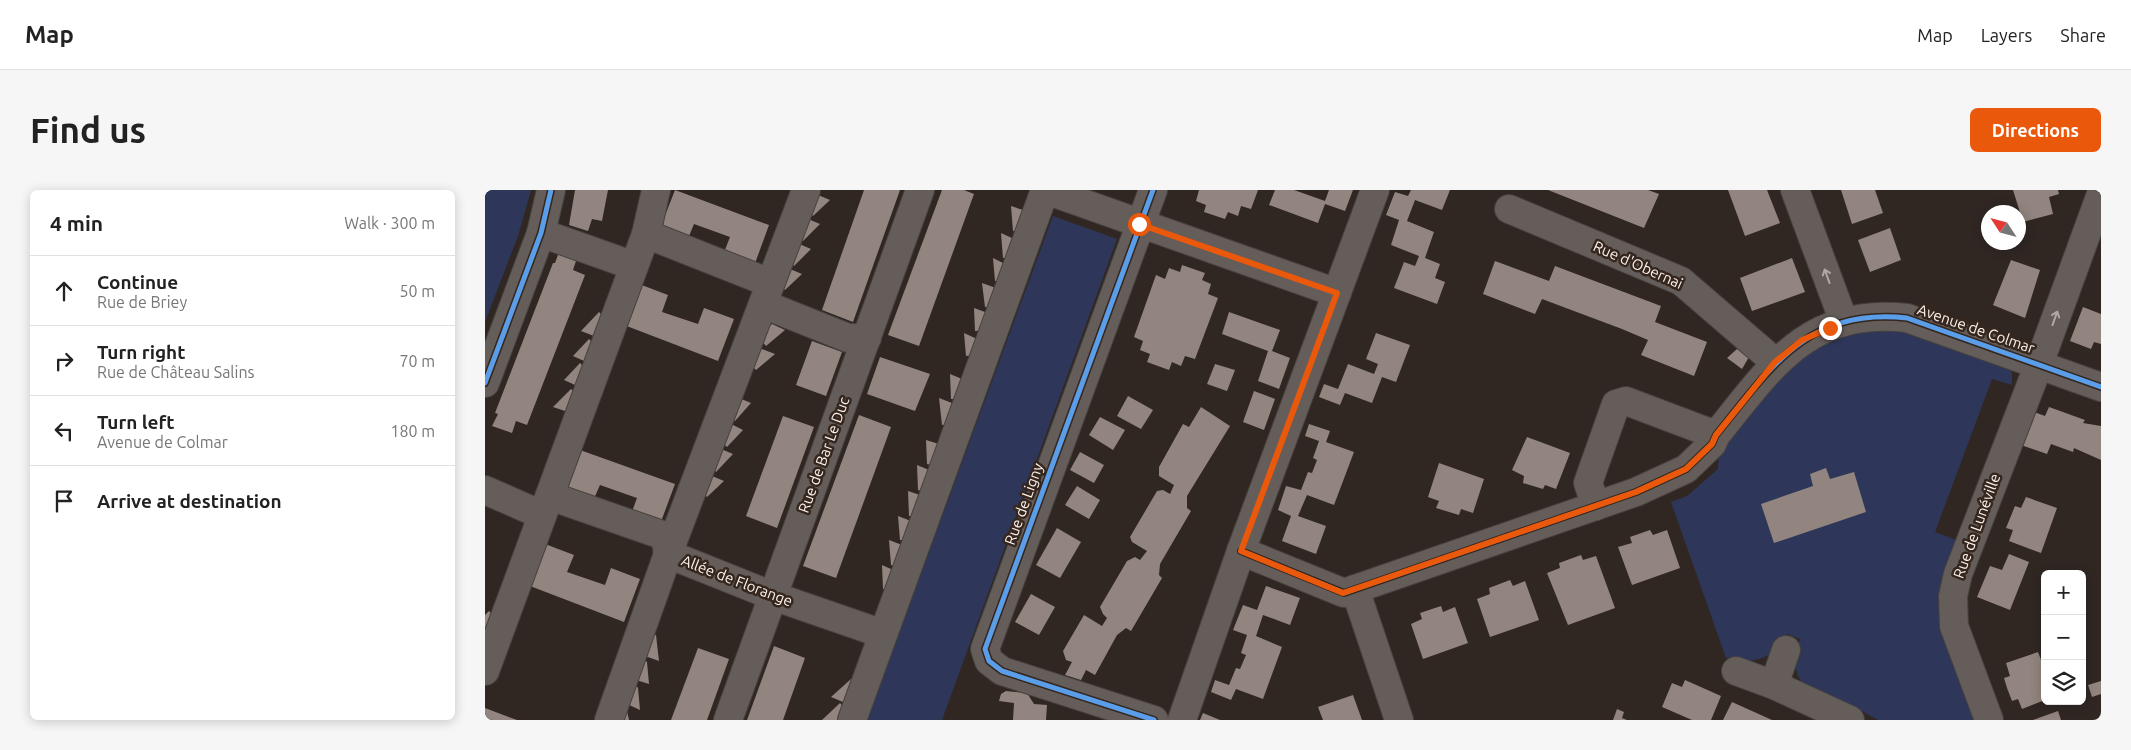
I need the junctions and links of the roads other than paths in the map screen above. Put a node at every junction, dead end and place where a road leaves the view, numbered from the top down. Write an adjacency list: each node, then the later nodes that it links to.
1 (551, 190): 12 (street)
2 (656, 190): 13 (street)
3 (805, 190): 16 (street)
4 (920, 190): 18 (street, Rue de Bar Le Duc)
5 (1045, 190): 11 (street); 31 (street)
6 (1153, 190): 11 (street, Rue de Ligny)
7 (1375, 190): 15 (street)
8 (1795, 190): 17 (street, one-way to 8)
9 (2101, 194): 20 (street, Rue de Lunéville, one-way to 9)
10 (1509, 210): 19 (street, Rue d'Obernai)
11 (1139, 224): 15 (street); 39 (street, Rue de Ligny)
12 (541, 233): 14 (street); 21 (street)
13 (646, 234): 14 (street); 16 (street)
14 (634, 266): 25 (street)
15 (1337, 293): 27 (street)
16 (767, 294): 18 (street); 28 (street)
17 (1844, 322): 19 (street, Avenue de Colmar); 20 (street, Avenue de Colmar)
18 (867, 338): 30 (street, Rue de Bar Le Duc)
19 (1775, 362): 23 (street, Avenue de Colmar)
20 (2039, 364): 22 (street, Avenue de Colmar); 43 (street, Rue de Lunéville)
21 (485, 383)
22 (2101, 387)
23 (1716, 435): 26 (street, Avenue de Colmar); 26 (street)
24 (485, 490): 25 (street, Allée de Florange)
25 (546, 505): 28 (street, Allée de Florange); 33 (street)
26 (1596, 506): 29 (street, Avenue de Colmar)
27 (1241, 551): 29 (street, Avenue de Colmar); 40 (street)
28 (668, 554): 30 (street, Allée de Florange); 36 (street)
29 (1355, 589): 41 (street)
30 (773, 596): 31 (street, Allée de Florange); 37 (street, Rue de Bar Le Duc)
31 (883, 634): 38 (street)
32 (1786, 650): 35 (street)
33 (485, 670)
34 (1736, 670): 35 (street)
35 (1774, 685): 42 (street)
36 (609, 720)
37 (728, 720)
38 (852, 720)
39 (1154, 720)
40 (1182, 720)
41 (1399, 720)
42 (1850, 720)
43 (1989, 720)

